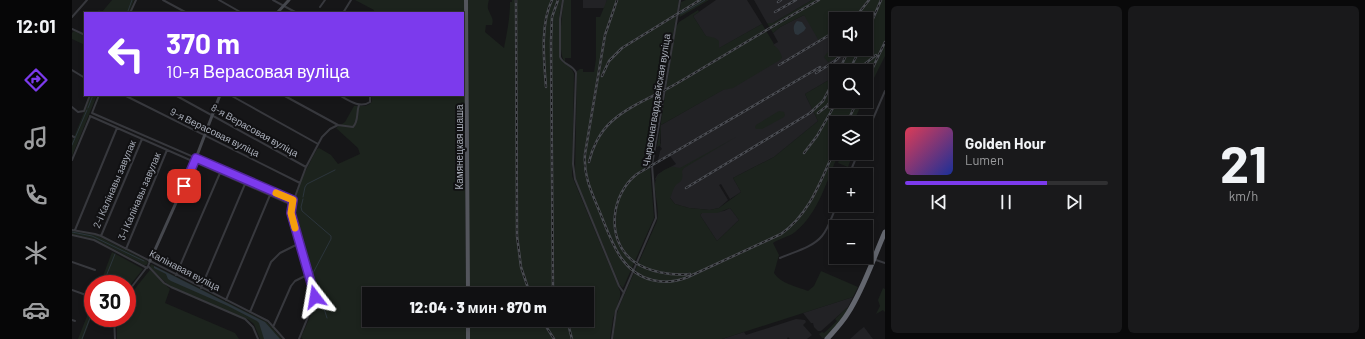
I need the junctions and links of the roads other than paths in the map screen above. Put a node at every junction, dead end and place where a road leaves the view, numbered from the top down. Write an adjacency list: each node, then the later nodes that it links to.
1 (87, 0): 21 (street)
2 (136, 0): 14 (street)
3 (163, 0): 15 (street)
4 (219, 0): 16 (street)
5 (273, 0): 12 (street)
6 (289, 0): 12 (street)
7 (325, 0): 13 (street)
8 (351, 0): 19 (street)
9 (466, 0): 20 (main road, Камянецкая шаша)
10 (563, 0): 78 (street)
11 (680, 0): 78 (street, Чырвонагвардзейская вуліца)
12 (284, 6): 17 (street); 18 (street)
13 (320, 7)
14 (131, 12)
15 (185, 12)
16 (240, 12)
17 (278, 12)
18 (295, 12)
19 (344, 12)
20 (465, 14): 75 (main road, Камянецкая шаша)
21 (72, 17)
22 (72, 29): 23 (street)
23 (84, 35)
24 (72, 70): 25 (street)
25 (84, 77)
26 (885, 91): 41 (street)
27 (90, 96): 37 (street)
28 (99, 96): 38 (street)
29 (126, 96): 44 (street, 9-я Верасовая вуліца)
30 (177, 96): 39 (street, 8-я Верасовая вуліца)
31 (220, 96): 39 (street)
32 (232, 96): 46 (street)
33 (285, 96): 42 (street)
34 (343, 96): 36 (street)
35 (370, 96): 36 (street)
36 (359, 105): 42 (street)
37 (72, 107)
38 (92, 113): 40 (street); 49 (street)
39 (212, 115): 44 (street); 50 (street, 8-я Верасовая вуліца)
40 (90, 116): 43 (street); 48 (street)
41 (873, 119)
42 (338, 125): 46 (street)
43 (117, 128): 45 (street); 58 (street)
44 (204, 136): 49 (street); 52 (street, 9-я Верасовая вуліца)
45 (142, 139): 47 (street); 61 (street, 2-і Калінавы завулак)
46 (318, 144): 50 (street)
47 (167, 150): 49 (street); 64 (street, 3-і Калінавы завулак)
48 (72, 160)
49 (195, 160): 51 (street); 55 (street); 67 (street)
50 (306, 167): 52 (street)
51 (220, 173): 53 (street); 73 (street)
52 (300, 183): 55 (street)
53 (245, 184): 54 (street); 76 (street)
54 (270, 195): 56 (street); 80 (street)
55 (293, 200): 56 (street)
56 (292, 205): 63 (street)
57 (834, 212): 65 (street)
58 (73, 230): 61 (street, Калінавая вуліца)
59 (885, 232): 93 (highway)
60 (72, 235): 70 (street)
61 (101, 236): 64 (street, Калінавая вуліца)
62 (885, 239): 66 (highway)
63 (300, 243): 72 (street); 81 (street)
64 (126, 249): 67 (street, Калінавая вуліца)
65 (780, 258)
66 (876, 260): 69 (street); 94 (highway)
67 (150, 261): 70 (street); 73 (street, Калінавая вуліца)
68 (72, 262): 71 (street)
69 (885, 263)
70 (147, 267): 74 (street); 88 (street, Калінавая вуліца)
71 (95, 270)
72 (309, 274): 84 (street); 90 (street)
73 (176, 275): 76 (street, Калінавая вуліца)
74 (136, 281)
75 (468, 287)
76 (201, 288): 80 (street, Калінавая вуліца)
77 (72, 290): 79 (street)
78 (624, 293): 92 (street, Чырвонагвардзейская вуліца)
79 (84, 294)
80 (226, 300): 81 (street, Калінавая вуліца)
81 (250, 312): 84 (street, Калінавая вуліца)
82 (72, 320): 83 (street)
83 (76, 321)
84 (274, 326): 89 (street, Калінавая вуліца)
85 (114, 327): 87 (street)
86 (468, 327): 91 (main road)
87 (115, 339)
88 (258, 339)
89 (284, 339)
90 (299, 339)
91 (468, 339)
92 (612, 339)
93 (827, 339)
94 (830, 339)

